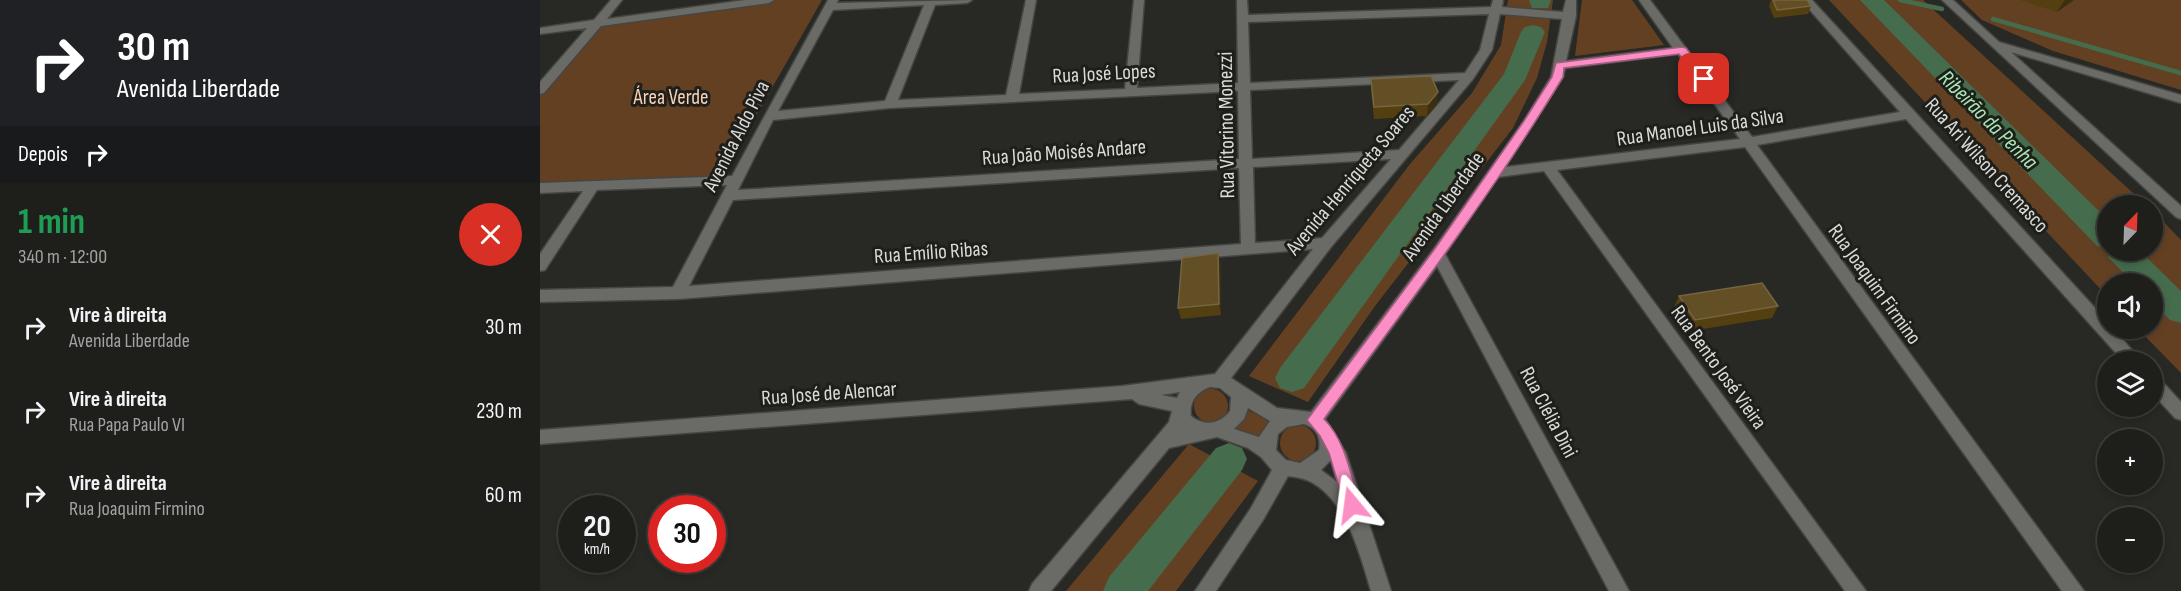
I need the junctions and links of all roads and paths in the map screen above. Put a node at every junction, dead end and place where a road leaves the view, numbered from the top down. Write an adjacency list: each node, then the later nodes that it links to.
1 (617, 0): 16 (street)
2 (769, 0): 16 (street)
3 (967, 0): 11 (street)
4 (1032, 0): 27 (street)
5 (1139, 0): 26 (street)
6 (1242, 0): 15 (street, Rua Vitorino Monezzi)
7 (1571, 0): 14 (street, Avenida Liberdade)
8 (1644, 0): 19 (street, Rua Joaquim Firmino)
9 (1806, 0): 30 (street, Rua Ari Wilson Cremasco)
10 (1947, 0): 18 (street)
11 (931, 1): 12 (street); 29 (street)
12 (830, 4): 31 (street, Avenida Aldo Piva)
13 (1497, 5): 14 (street); 15 (street); 21 (street, Avenida Henriqueta Soares)
14 (1570, 16): 20 (street, Avenida Liberdade)
15 (1242, 19): 23 (street, Rua Vitorino Monezzi)
16 (597, 24): 17 (street); 25 (street)
17 (540, 31)
18 (1996, 44): 28 (street); 41 (street)
19 (1682, 50): 20 (street); 32 (street, Rua Joaquim Firmino)
20 (1560, 65): 36 (street, Avenida Liberdade)
21 (1468, 76): 22 (street, Rua José Lopes); 24 (street, Avenida Henriqueta Soares)
22 (1441, 79): 23 (street, Rua José Lopes); 24 (street)
23 (1245, 85): 26 (street, Rua José Lopes); 34 (street, Rua Vitorino Monezzi)
24 (1456, 89): 33 (street, Avenida Henriqueta Soares)
25 (540, 90)
26 (1131, 91): 27 (street, Rua José Lopes)
27 (1012, 97): 29 (street, Rua José Lopes)
28 (2181, 99)
29 (890, 104): 31 (street, Rua José Lopes)
30 (1910, 114): 32 (street, Rua Manoel Luis da Silva); 48 (street, Rua Ari Wilson Cremasco)
31 (769, 116): 37 (street, Avenida Aldo Piva)
32 (1748, 142): 35 (street, Rua Manoel Luis da Silva); 71 (street, Rua Joaquim Firmino)
33 (1401, 154): 34 (street, Rua João Moisés Andare); 42 (street, Avenida Henriqueta Soares)
34 (1246, 162): 40 (street, Rua João Moisés Andare); 43 (street, Rua Vitorino Monezzi)
35 (1548, 167): 36 (street, Rua Manoel Luis da Silva); 70 (street, Rua Bento José Vieira)
36 (1494, 173): 44 (street, Avenida Liberdade)
37 (736, 180): 38 (street); 40 (street, Avenida Aldo Piva)
38 (593, 186): 39 (street); 45 (street)
39 (540, 188)
40 (729, 195): 46 (street, Avenida Aldo Piva)
41 (2181, 214)
42 (1326, 243): 43 (street, Rua Emílio Ribas); 49 (street, Avenida Henriqueta Soares)
43 (1248, 248): 46 (street, Rua Emílio Ribas)
44 (1438, 254): 57 (street, Avenida Liberdade); 69 (street, Rua Clélia Dini)
45 (540, 266)
46 (678, 293): 47 (street, Rua Emílio Ribas)
47 (540, 296)
48 (2124, 351)
49 (1219, 381): 50 (street); 52 (street)
50 (1200, 383): 51 (street); 54 (street)
51 (1122, 393): 54 (street); 59 (street, Rua José de Alencar)
52 (1239, 394): 56 (street); 58 (street)
53 (2163, 394): 55 (street)
54 (1181, 408): 58 (street); 61 (street)
55 (2181, 413)
56 (1294, 417): 57 (street); 62 (street)
57 (1315, 420): 60 (street)
58 (1216, 430): 61 (street); 62 (street)
59 (540, 437)
60 (1328, 439): 64 (street); 65 (street)
61 (1163, 443): 66 (street)
62 (1268, 452): 63 (street)
63 (1283, 468): 64 (street); 67 (street)
64 (1302, 470): 65 (street)
65 (1358, 525): 68 (street)
66 (1039, 591)
67 (1205, 591)
68 (1381, 591)
69 (1619, 591)
70 (1856, 591)
71 (2074, 591)

